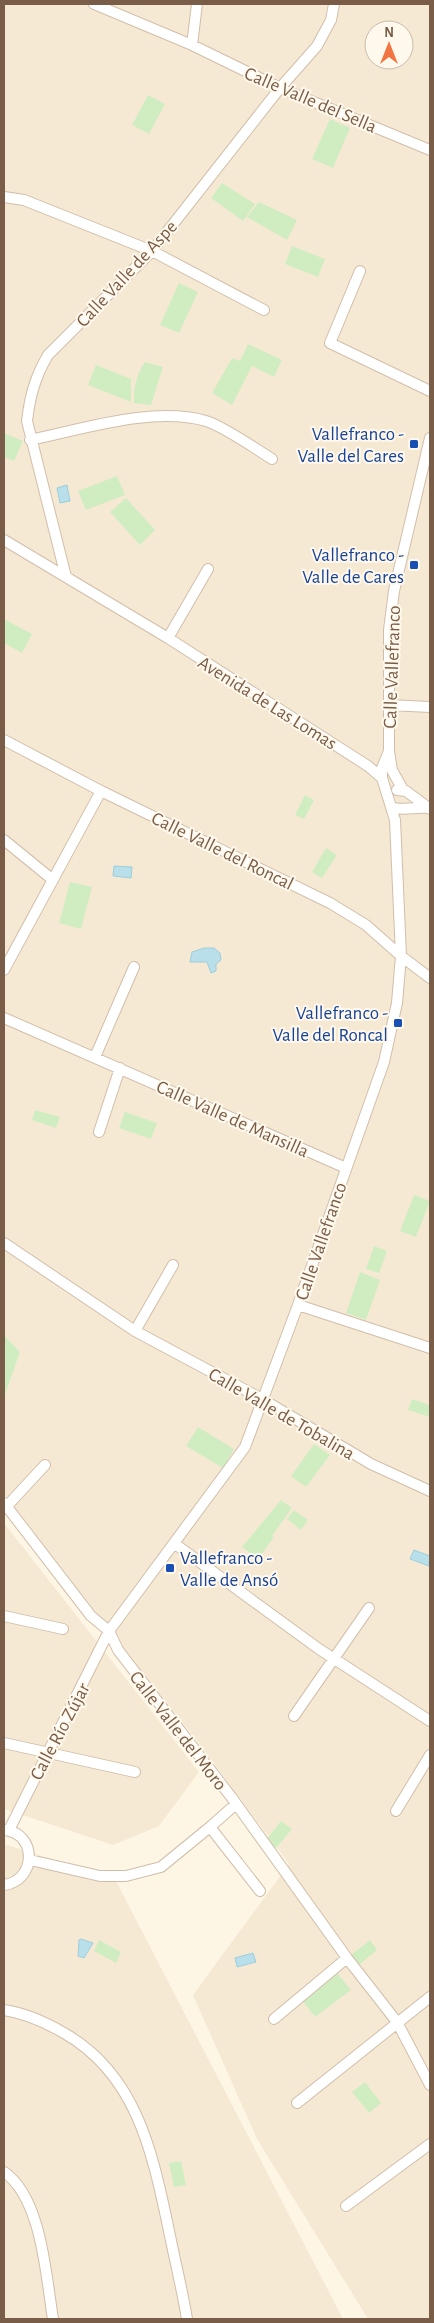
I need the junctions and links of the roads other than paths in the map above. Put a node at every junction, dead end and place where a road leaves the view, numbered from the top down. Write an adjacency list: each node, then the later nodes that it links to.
1 (94, 4): 4 (street, Calle Valle del Sella)
2 (197, 4): 4 (street)
3 (334, 4): 5 (street, Calle Valle de Aspe)
4 (192, 45): 5 (street, Calle Valle del Sella)
5 (280, 88): 6 (street, Calle Valle del Sella); 8 (street, Calle Valle de Aspe)
6 (430, 150)
7 (4, 197): 8 (street)
8 (152, 251): 10 (street); 13 (street, Calle Valle de Aspe)
9 (360, 271): 11 (street)
10 (264, 310)
11 (430, 391)
12 (430, 438): 19 (street, Calle Vallefranco)
13 (30, 440): 14 (street); 17 (street, Calle Valle de Aspe)
14 (272, 459)
15 (4, 540): 17 (street, Avenida de Las Lomas)
16 (208, 569): 18 (street)
17 (66, 577): 18 (street, Avenida de Las Lomas)
18 (168, 638): 22 (street, Avenida de Las Lomas)
19 (389, 705): 20 (street); 22 (street, Calle Vallefranco)
20 (430, 707)
21 (4, 740): 23 (street, Calle Valle del Roncal)
22 (385, 772): 24 (street, Calle Vallefranco); 25 (street, Calle Vallefranco)
23 (101, 790): 29 (street); 30 (street, Calle Valle del Roncal)
24 (404, 790): 25 (street); 26 (street); 27 (street)
25 (390, 802): 26 (street); 30 (street, Calle Vallefranco)
26 (408, 807): 27 (street)
27 (430, 808)
28 (4, 840): 29 (street)
29 (53, 880): 32 (street)
30 (401, 956): 33 (street, Calle Valle del Roncal); 38 (street, Calle Vallefranco)
31 (134, 967): 35 (street)
32 (4, 970)
33 (430, 978)
34 (4, 1018): 35 (street, Calle Valle de Mansilla)
35 (95, 1057): 36 (street, Calle Valle de Mansilla)
36 (120, 1068): 37 (street); 38 (street, Calle Valle de Mansilla)
37 (99, 1132)
38 (346, 1168): 41 (street, Calle Vallefranco)
39 (4, 1243): 42 (street, Calle Valle de Tobalina)
40 (173, 1265): 42 (street)
41 (298, 1305): 43 (street); 44 (street, Calle Vallefranco)
42 (135, 1331): 44 (street, Calle Valle de Tobalina)
43 (430, 1348)
44 (262, 1399): 46 (street, Calle Valle de Tobalina); 48 (street, Calle Vallefranco)
45 (45, 1465): 47 (street, Calle Valle del Moro)
46 (430, 1491)
47 (5, 1504): 52 (street, Calle Valle del Moro)
48 (175, 1544): 52 (street, Calle Vallefranco); 53 (street)
49 (369, 1608): 53 (street)
50 (4, 1616): 51 (street)
51 (63, 1629)
52 (109, 1631): 57 (street, Calle Río Zújar); 60 (street, Calle Valle del Moro)
53 (334, 1659): 54 (street); 55 (street)
54 (294, 1716)
55 (430, 1721)
56 (4, 1743): 57 (street)
57 (48, 1753): 59 (street); 63 (street, Calle Río Zújar)
58 (430, 1755): 61 (street)
59 (135, 1772)
60 (236, 1804): 62 (street); 67 (street, Calle Valle del Moro)
61 (396, 1811)
62 (210, 1828): 64 (street); 66 (street)
63 (7, 1830): 64 (street)
64 (30, 1860): 65 (street)
65 (4, 1885)
66 (260, 1891)
67 (347, 1958): 70 (street); 71 (street, Calle Valle del Moro)
68 (430, 1997): 71 (street)
69 (4, 2010): 78 (street)
70 (274, 2019)
71 (397, 2022): 72 (street, Calle Valle del Moro); 73 (street)
72 (430, 2085)
73 (297, 2103)
74 (430, 2144): 76 (street)
75 (4, 2172): 77 (street)
76 (346, 2206)
77 (53, 2319)
78 (187, 2319)

